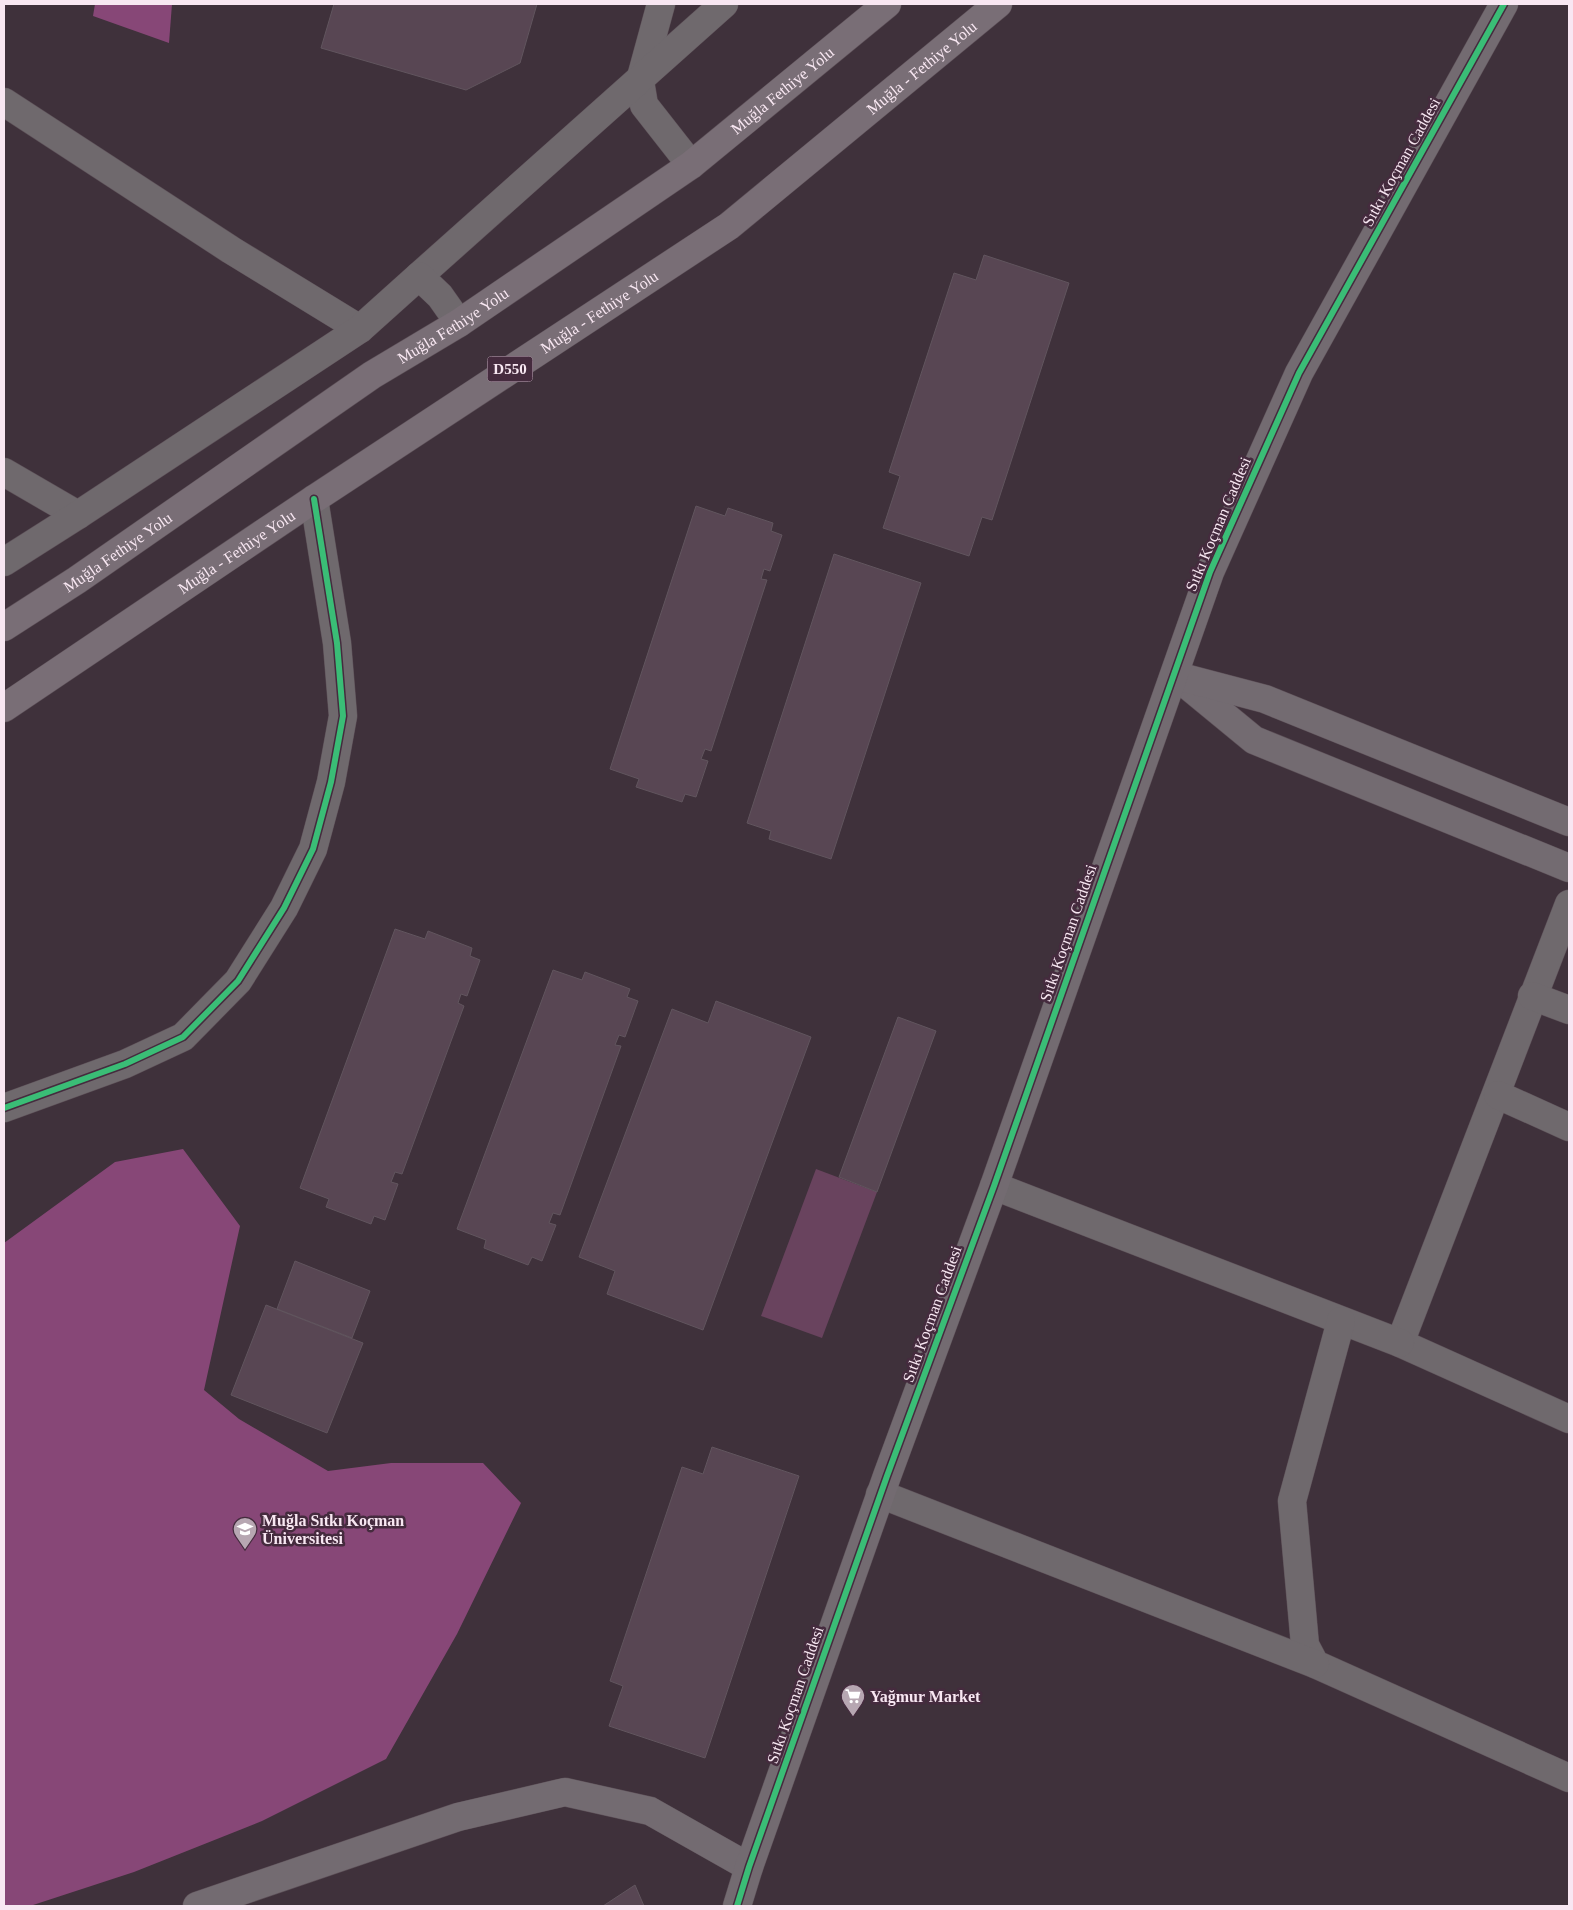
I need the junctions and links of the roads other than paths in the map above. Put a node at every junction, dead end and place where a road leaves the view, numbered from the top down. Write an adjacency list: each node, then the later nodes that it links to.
1 (661, 4): 6 (street)
2 (724, 4): 6 (street)
3 (887, 4): 8 (highway, Muğla Fethiye Yolu)
4 (998, 4): 13 (highway, Muğla - Fethiye Yolu / D550)
5 (1504, 4): 17 (street, Sıtkı Koçman Caddesi)
6 (640, 81): 8 (street); 9 (street)
7 (4, 102): 11 (street)
8 (691, 165): 10 (highway, Muğla Fethiye Yolu)
9 (419, 276): 10 (street); 11 (street)
10 (459, 323): 16 (highway, Muğla Fethiye Yolu)
11 (360, 329): 14 (street)
12 (4, 472): 14 (street)
13 (314, 498): 18 (highway, Muğla - Fethiye Yolu / D550); 25 (street)
14 (78, 515): 15 (street)
15 (4, 562)
16 (4, 627)
17 (1175, 675): 19 (street); 20 (street); 27 (street, Sıtkı Koçman Caddesi)
18 (4, 708)
19 (1569, 822)
20 (1569, 868)
21 (1569, 904): 22 (street)
22 (1532, 996): 23 (street); 24 (street)
23 (1569, 1010)
24 (1498, 1095): 26 (street); 29 (street)
25 (4, 1108)
26 (1569, 1127)
27 (994, 1186): 28 (street); 31 (street, Sıtkı Koçman Caddesi)
28 (1341, 1320): 29 (street); 32 (street)
29 (1400, 1343): 30 (street)
30 (1569, 1419)
31 (880, 1494): 32 (street); 34 (street, Sıtkı Koçman Caddesi)
32 (1315, 1664): 33 (street)
33 (1569, 1778)
34 (749, 1867): 35 (street); 36 (street, Sıtkı Koçman Caddesi)
35 (197, 1906)
36 (737, 1906)

